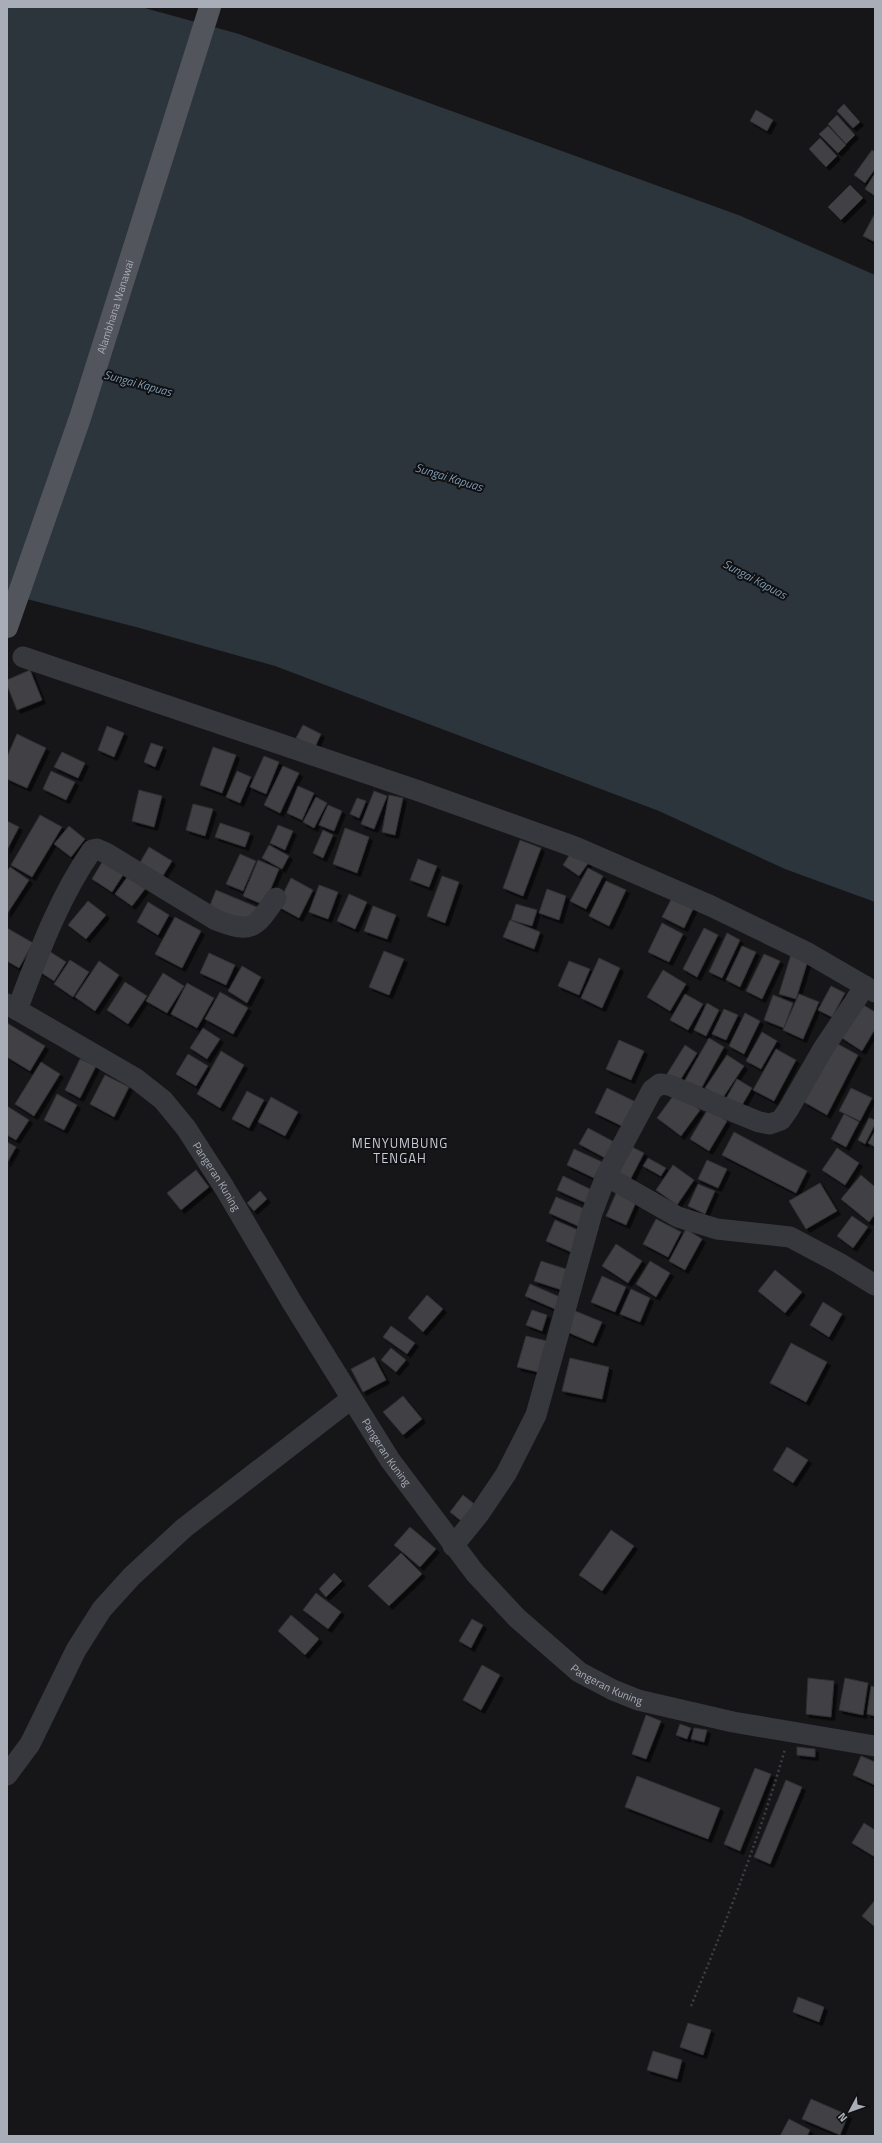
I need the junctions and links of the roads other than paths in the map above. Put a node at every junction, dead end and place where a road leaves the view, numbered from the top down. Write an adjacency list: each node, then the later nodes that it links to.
1 (210, 7): 2 (main road, Alambhana Wanawai)
2 (7, 627)
3 (23, 657): 5 (street)
4 (276, 898): 6 (street)
5 (870, 989): 7 (street)
6 (12, 1007): 9 (street, Pangeran Kuning)
7 (606, 1176): 8 (street); 10 (street)
8 (875, 1285)
9 (351, 1399): 10 (street, Pangeran Kuning); 12 (street)
10 (453, 1546): 11 (street, Pangeran Kuning)
11 (875, 1746)
12 (7, 1775)

